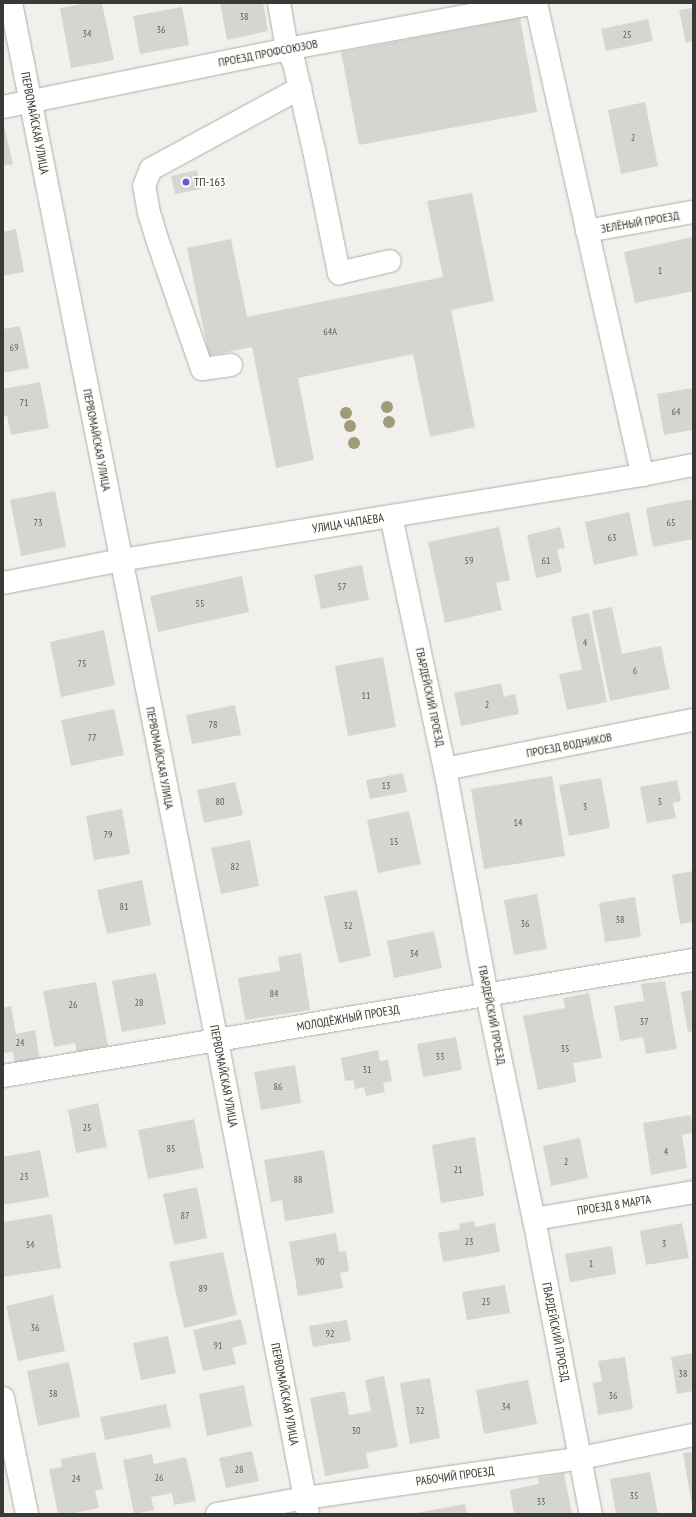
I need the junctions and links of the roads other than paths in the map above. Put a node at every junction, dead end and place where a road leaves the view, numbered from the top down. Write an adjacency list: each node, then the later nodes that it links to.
1 (11, 3): 6 (street, ПЕРВОМАЙСКАЯ УЛИЦА)
2 (279, 3): 4 (street)
3 (535, 3): 4 (street, ПРОЕЗД ПРОФСОЮЗОВ); 9 (street)
4 (287, 49): 5 (street); 6 (street, ПРОЕЗД ПРОФСОЮЗОВ)
5 (300, 88): 10 (street); 11 (street)
6 (31, 102): 7 (street, ПРОЕЗД ПРОФСОЮЗОВ); 15 (street, ПЕРВОМАЙСКАЯ УЛИЦА)
7 (3, 107)
8 (693, 212): 9 (street, ЗЕЛЁНЫЙ ПРОЕЗД)
9 (587, 231): 13 (street)
10 (390, 262)
11 (231, 366)
12 (693, 465): 13 (street, УЛИЦА ЧАПАЕВА)
13 (642, 476): 14 (street, УЛИЦА ЧАПАЕВА)
14 (392, 516): 15 (street, УЛИЦА ЧАПАЕВА); 18 (street, ГВАРДЕЙСКИЙ ПРОЕЗД)
15 (121, 560): 16 (street, УЛИЦА ЧАПАЕВА); 21 (street, ПЕРВОМАЙСКАЯ УЛИЦА)
16 (3, 583)
17 (693, 720): 18 (street, ПРОЕЗД ВОДНИКОВ)
18 (445, 769): 20 (street, ГВАРДЕЙСКИЙ ПРОЕЗД)
19 (693, 960): 20 (street, МОЛОДЁЖНЫЙ ПРОЕЗД)
20 (487, 995): 21 (street, МОЛОДЁЖНЫЙ ПРОЕЗД); 24 (street, ГВАРДЕЙСКИЙ ПРОЕЗД)
21 (217, 1040): 22 (street, МОЛОДЁЖНЫЙ ПРОЕЗД); 28 (street, ПЕРВОМАЙСКАЯ УЛИЦА)
22 (3, 1076)
23 (693, 1192): 24 (street, ПРОЕЗД 8 МАРТА)
24 (534, 1219): 27 (street, ГВАРДЕЙСКИЙ ПРОЕЗД)
25 (3, 1398): 29 (street)
26 (693, 1435): 27 (street, РАБОЧИЙ ПРОЕЗД)
27 (581, 1458): 28 (street, РАБОЧИЙ ПРОЕЗД); 31 (street, ГВАРДЕЙСКИЙ ПРОЕЗД)
28 (307, 1506): 30 (street, РАБОЧИЙ ПРОЕЗД)
29 (27, 1514)
30 (217, 1514)
31 (591, 1514)

